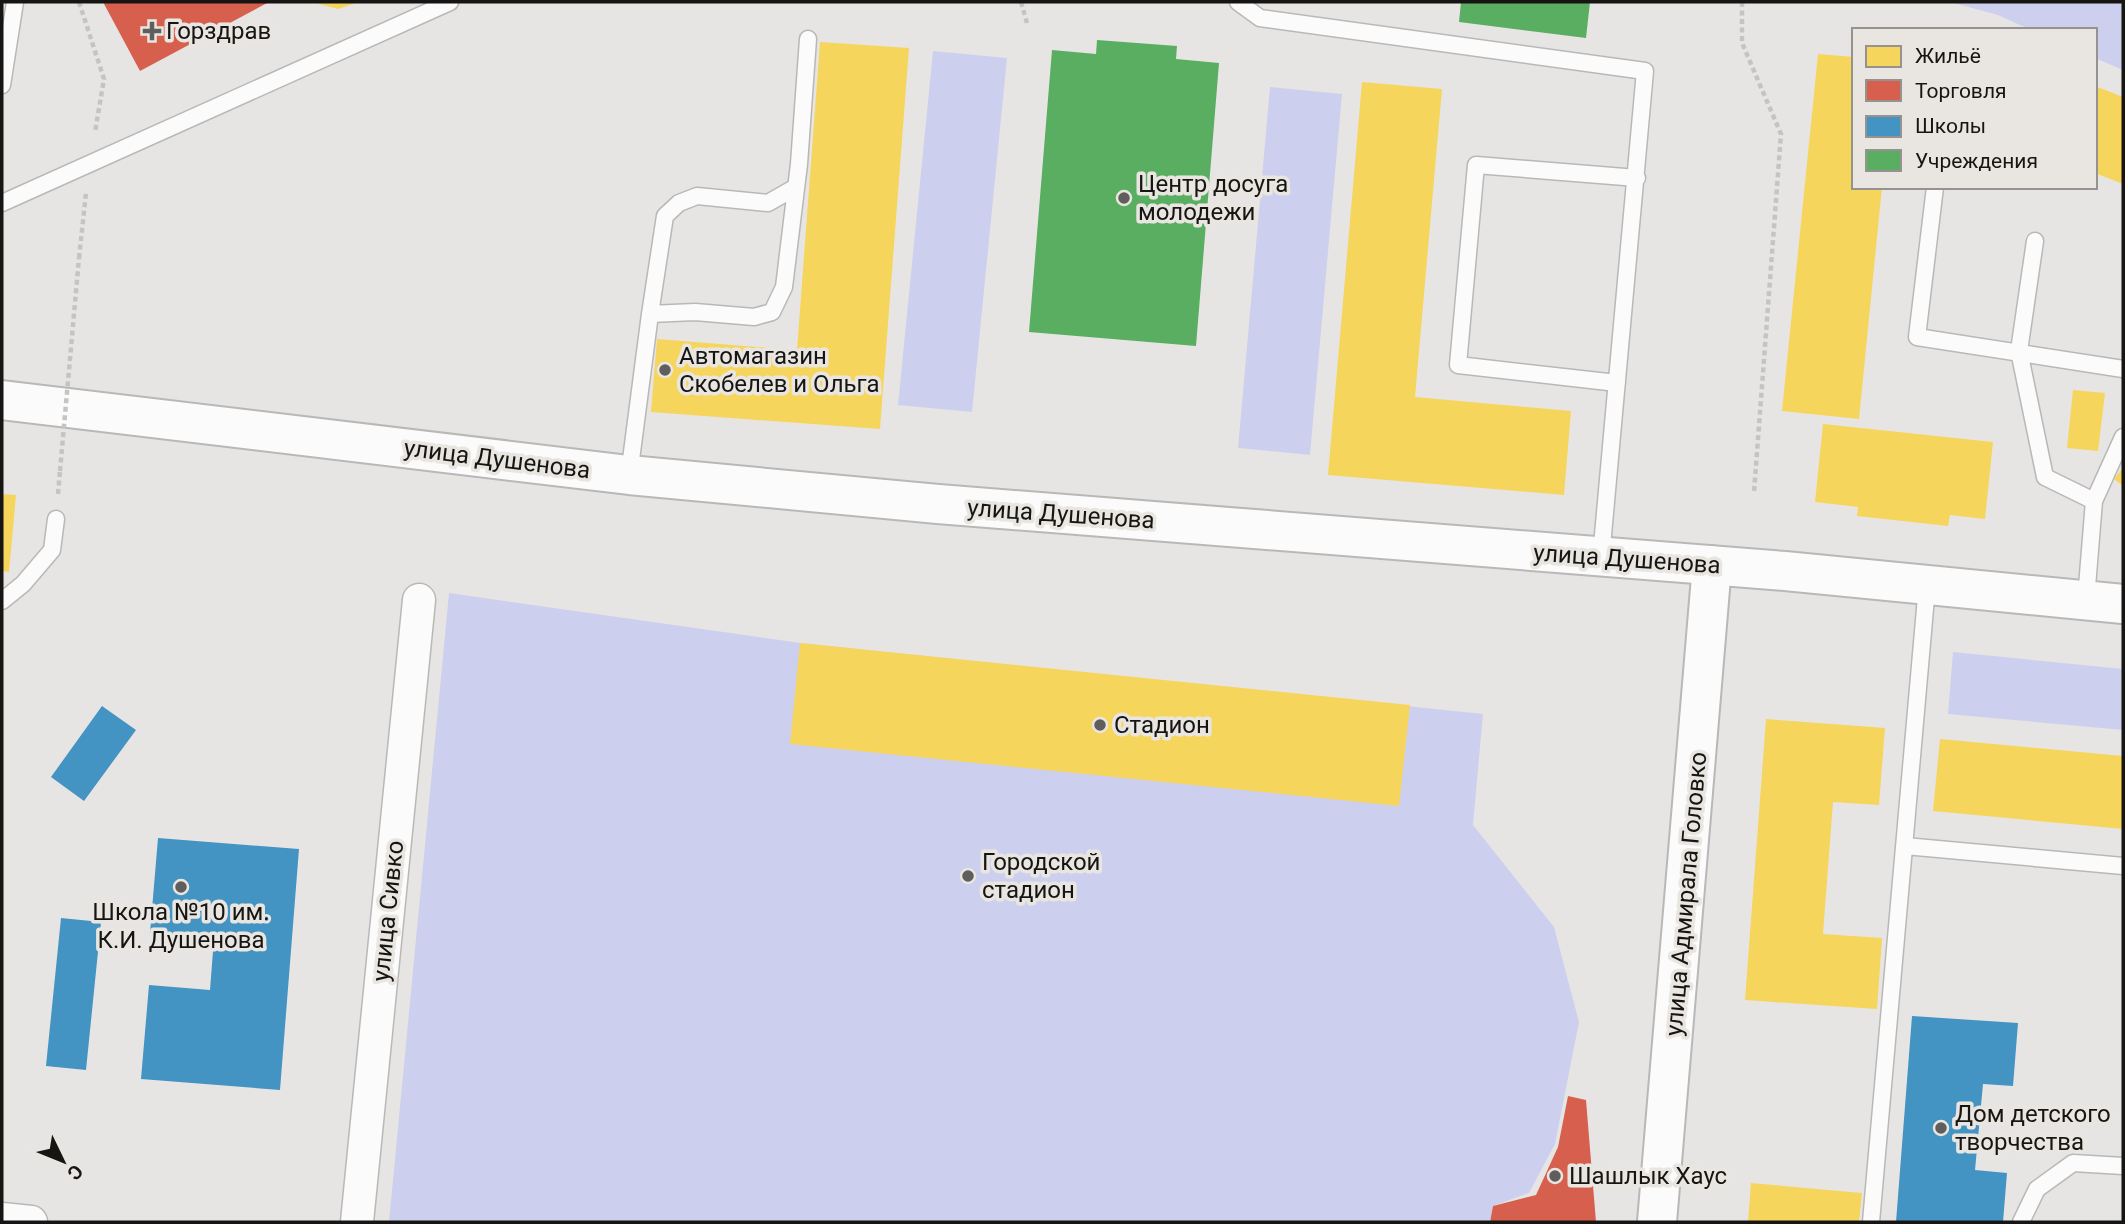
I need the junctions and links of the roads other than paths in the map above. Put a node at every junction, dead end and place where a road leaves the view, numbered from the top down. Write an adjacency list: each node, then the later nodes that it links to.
1 (15, 2): 5 (lane)
2 (450, 2): 9 (lane)
3 (1238, 2): 6 (lane)
4 (808, 39): 7 (lane)
5 (2, 85)
6 (1637, 178): 14 (lane); 14 (lane)
7 (796, 187): 11 (lane); 11 (lane)
8 (1936, 189): 12 (lane)
9 (2, 203)
10 (2035, 241): 12 (lane)
11 (649, 314): 17 (lane)
12 (2019, 351): 13 (lane); 18 (lane)
13 (2123, 369)
14 (1617, 383): 20 (lane)
15 (2, 400): 17 (street, улица Душенова)
16 (2123, 437): 18 (lane)
17 (629, 475): 20 (street, улица Душенова)
18 (2094, 501): 23 (lane)
19 (56, 519): 25 (lane)
20 (1601, 557): 21 (street, улица Душенова)
21 (1712, 565): 22 (street, улица Душенова); 33 (street, улица Адмирала Головко)
22 (1927, 586): 23 (street, улица Душенова); 27 (lane)
23 (2086, 599): 26 (street, улица Душенова)
24 (419, 600): 32 (street, улица Сивко)
25 (2, 601)
26 (2123, 604)
27 (1905, 846): 28 (lane); 34 (lane)
28 (2123, 866)
29 (2123, 1166): 35 (lane)
30 (2, 1219): 31 (street)
31 (31, 1222)
32 (357, 1222)
33 (1657, 1222)
34 (1871, 1222)
35 (2021, 1222)

